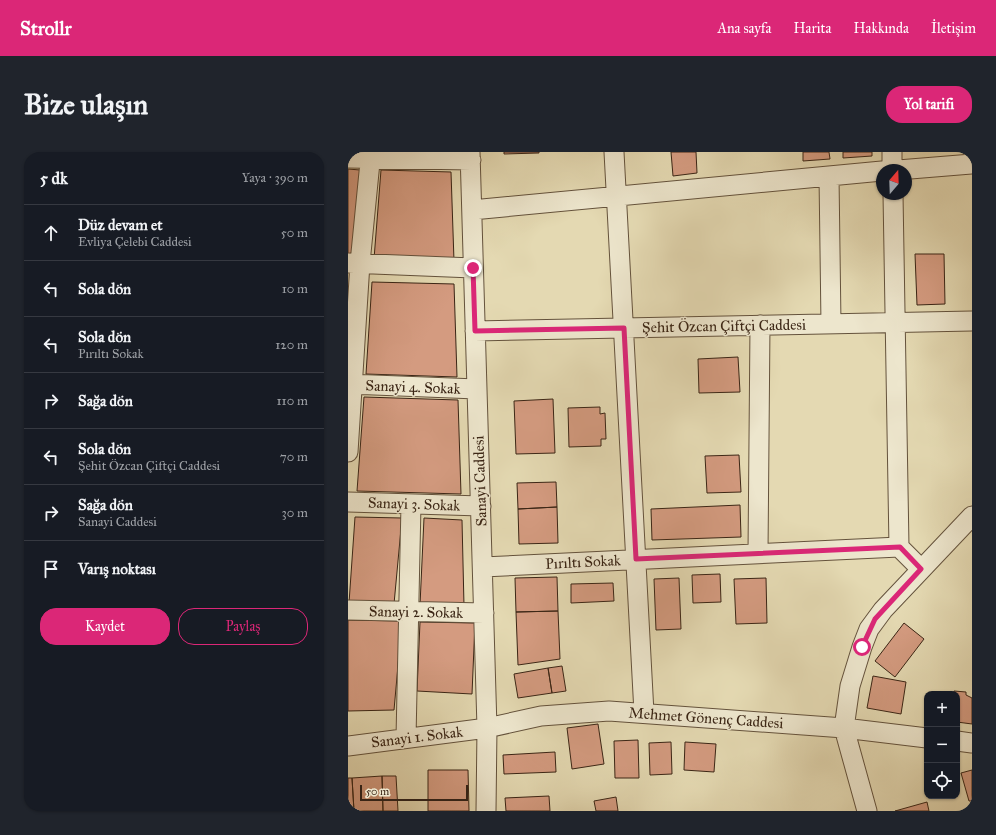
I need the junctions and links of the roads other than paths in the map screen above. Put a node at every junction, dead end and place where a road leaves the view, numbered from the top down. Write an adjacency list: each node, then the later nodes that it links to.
1 (614, 152): 11 (street)
2 (892, 152): 6 (street)
3 (370, 155): 4 (street); 5 (street); 14 (street)
4 (470, 156): 13 (street, Sanayi Caddesi)
5 (348, 158)
6 (892, 164)
7 (972, 164): 8 (street)
8 (912, 169)
9 (876, 172): 10 (street)
10 (829, 176): 11 (street); 18 (street)
11 (617, 196): 13 (street); 20 (street)
12 (893, 200): 17 (street)
13 (472, 210): 15 (street, Sanayi Caddesi)
14 (354, 263): 15 (street); 22 (street)
15 (473, 268): 21 (street, Sanayi Caddesi)
16 (972, 321): 17 (street, Şehit Özcan Çiftçi Caddesi)
17 (895, 322): 18 (street, Şehit Özcan Çiftçi Caddesi); 29 (street)
18 (831, 324): 19 (street, Şehit Özcan Çiftçi Caddesi)
19 (760, 325): 20 (street, Şehit Özcan Çiftçi Caddesi); 30 (street)
20 (624, 328): 21 (street, Şehit Özcan Çiftçi Caddesi); 31 (street)
21 (475, 331): 23 (street, Sanayi Caddesi)
22 (350, 385): 23 (street, Sanayi 4. Sokak); 24 (street)
23 (477, 389): 27 (street, Sanayi Caddesi)
24 (348, 452)
25 (348, 502): 26 (street, Sanayi 3. Sokak)
26 (412, 504): 27 (street, Sanayi 3. Sokak); 35 (street)
27 (481, 506): 32 (street, Sanayi Caddesi)
28 (972, 516): 33 (street)
29 (900, 547): 30 (street, Pırıltı Sokak); 33 (street)
30 (758, 553): 31 (street, Pırıltı Sokak)
31 (636, 559): 32 (street, Pırıltı Sokak); 37 (street)
32 (483, 567): 36 (street, Sanayi Caddesi)
33 (921, 569): 39 (street)
34 (348, 610): 35 (street, Sanayi 2. Sokak)
35 (408, 611): 36 (street, Sanayi 2. Sokak); 40 (street)
36 (484, 613): 38 (street, Sanayi Caddesi)
37 (644, 713): 38 (street, Mehmet Gönenç Caddesi); 39 (street, Mehmet Gönenç Caddesi)
38 (487, 728): 40 (street, Sanayi 1. Sokak); 45 (street, Sanayi Caddesi)
39 (844, 728): 41 (street, Mehmet Gönenç Caddesi); 46 (street)
40 (406, 738): 44 (street, Sanayi 1. Sokak)
41 (924, 738)
42 (960, 741): 43 (street)
43 (972, 743)
44 (348, 746)
45 (486, 811)
46 (866, 811)

